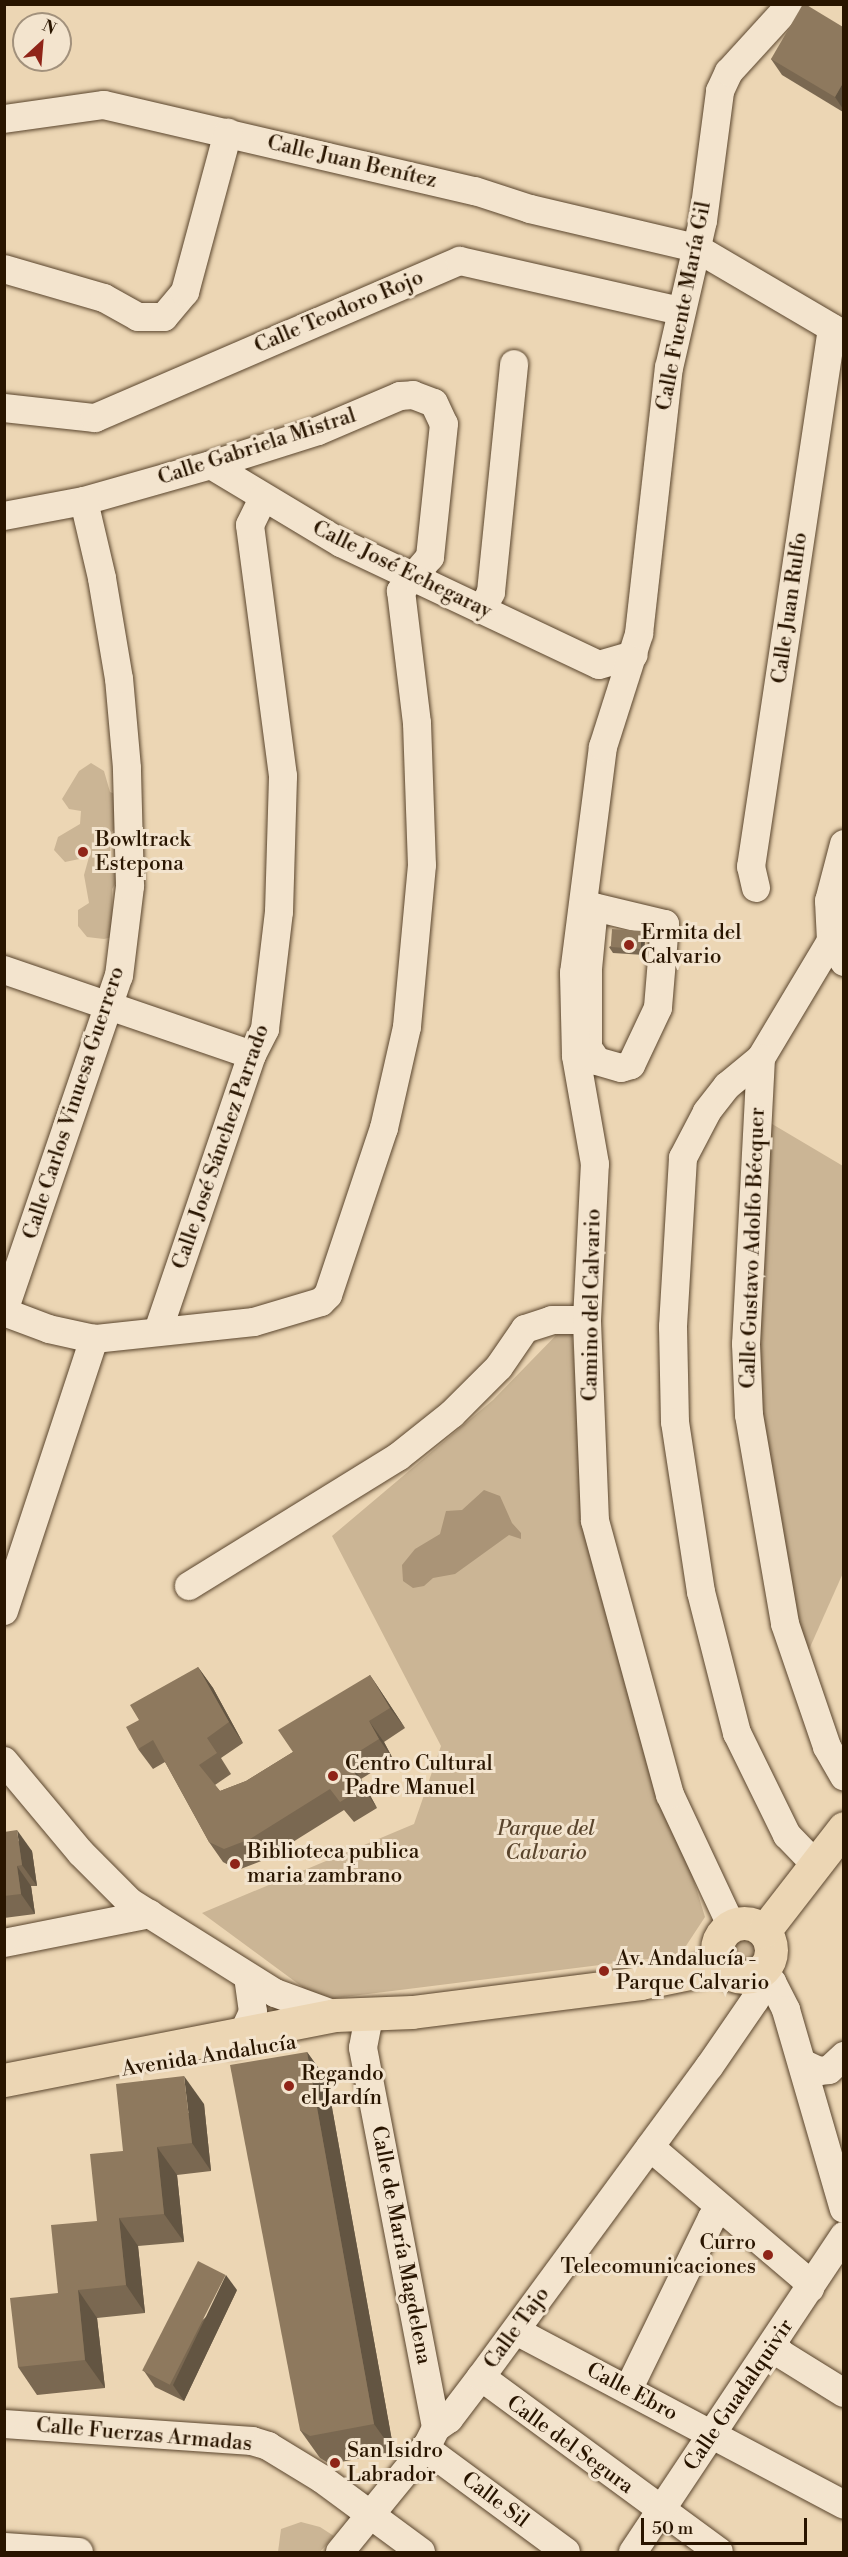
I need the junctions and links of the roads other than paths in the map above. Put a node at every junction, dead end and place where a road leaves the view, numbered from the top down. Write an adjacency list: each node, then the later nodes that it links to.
1 (791, 4): 4 (street, Calle Fuente María Gil)
2 (4, 119): 3 (street, Calle Juan Benítez)
3 (228, 133): 4 (street, Calle Juan Benítez); 5 (street)
4 (696, 248): 6 (street, Calle Fuente María Gil); 7 (street, Calle Juan Benítez)
5 (4, 269)
6 (680, 311): 9 (street, Calle Teodoro Rojo); 16 (street, Calle Fuente María Gil)
7 (838, 332): 20 (street, Calle Juan Rulfo)
8 (514, 364): 15 (street)
9 (4, 408)
10 (211, 465): 11 (street, Calle José Echegaray); 12 (street, Calle Gabriela Mistral); 14 (street, Calle Gabriela Mistral)
11 (263, 498): 14 (street, Calle José Echegaray); 25 (street, Calle José Sánchez Parrado)
12 (84, 501): 13 (street, Calle Gabriela Mistral); 24 (street, Calle Carlos Vinuesa Guerrero)
13 (4, 516)
14 (414, 577): 15 (street, Calle José Echegaray); 29 (street, Calle Gabriela Mistral)
15 (482, 610): 17 (street, Calle José Echegaray)
16 (634, 655): 17 (street); 18 (street, Calle Fuente María Gil)
17 (599, 665): 18 (street)
18 (617, 703): 28 (street, Camino del Calvario)
19 (843, 844): 22 (street)
20 (756, 888)
21 (594, 907): 21 (street)
22 (837, 951): 26 (street, Calle Gustavo Adolfo Bécquer)
23 (4, 970): 24 (street)
24 (108, 1005): 25 (street); 27 (street, Calle Carlos Vinuesa Guerrero)
25 (252, 1055): 29 (street, Calle José Sánchez Parrado)
26 (761, 1058): 34 (street, Calle Gustavo Adolfo Bécquer); 36 (street)
27 (4, 1311): 30 (street, Calle Gabriela Mistral)
28 (587, 1320): 31 (street); 39 (street, Camino del Calvario)
29 (158, 1331): 30 (street, Calle Gabriela Mistral)
30 (94, 1339): 32 (street)
31 (189, 1586)
32 (4, 1611)
33 (4, 1761): 37 (street)
34 (843, 1777)
35 (843, 1828): 36 (main road)
36 (816, 1865): 40 (main road)
37 (140, 1908): 38 (street); 41 (street); 44 (street)
38 (4, 1924)
39 (730, 1925): 40 (main road); 42 (main road)
40 (764, 1931): 43 (main road)
41 (4, 1943)
42 (719, 1961): 43 (main road); 45 (main road, Avenida Andalucía)
43 (757, 1973): 51 (street); 54 (street, Calle Tajo)
44 (248, 1978): 46 (street); 48 (street)
45 (412, 2012): 46 (main road, Avenida Andalucía); 47 (main road, Avenida Andalucía)
46 (335, 2015): 48 (main road, Avenida Andalucía)
47 (367, 2027): 50 (main road, Avenida Andalucía); 61 (street, Calle de María Magdelena)
48 (246, 2032): 50 (street); 52 (main road, Avenida Andalucía)
49 (843, 2056): 51 (street)
50 (196, 2058): 53 (main road, Avenida Andalucía)
51 (804, 2064): 55 (street)
52 (4, 2080)
53 (4, 2092)
54 (650, 2147): 56 (street); 59 (street, Calle Tajo)
55 (843, 2209)
56 (723, 2210): 58 (street); 63 (street)
57 (843, 2236): 58 (street, Calle Guadalquivir)
58 (810, 2288): 60 (street, Calle Guadalquivir)
59 (516, 2331): 62 (street, Calle Tajo); 63 (street, Calle Ebro)
60 (774, 2344): 64 (street); 66 (street, Calle Guadalquivir)
61 (423, 2362): 62 (street); 67 (street, Calle de María Magdelena)
62 (482, 2377): 67 (street, Calle Tajo); 69 (street, Calle del Segura)
63 (628, 2390): 66 (street, Calle Ebro)
64 (843, 2393)
65 (4, 2424): 70 (street, Calle Fuerzas Armadas)
66 (713, 2435): 68 (street, Calle Ebro); 69 (street, Calle Guadalquivir)
67 (431, 2438): 70 (street, Calle Tajo); 75 (street, Calle Sil)
68 (843, 2505)
69 (662, 2511): 76 (street, Calle Guadalquivir); 77 (street, Calle del Segura)
70 (370, 2516): 73 (street, Calle Tajo); 74 (street, Calle Fuerzas Armadas)
71 (4, 2547): 72 (street)
72 (79, 2553)
73 (340, 2553)
74 (421, 2553)
75 (566, 2553)
76 (633, 2553)
77 (719, 2553)

